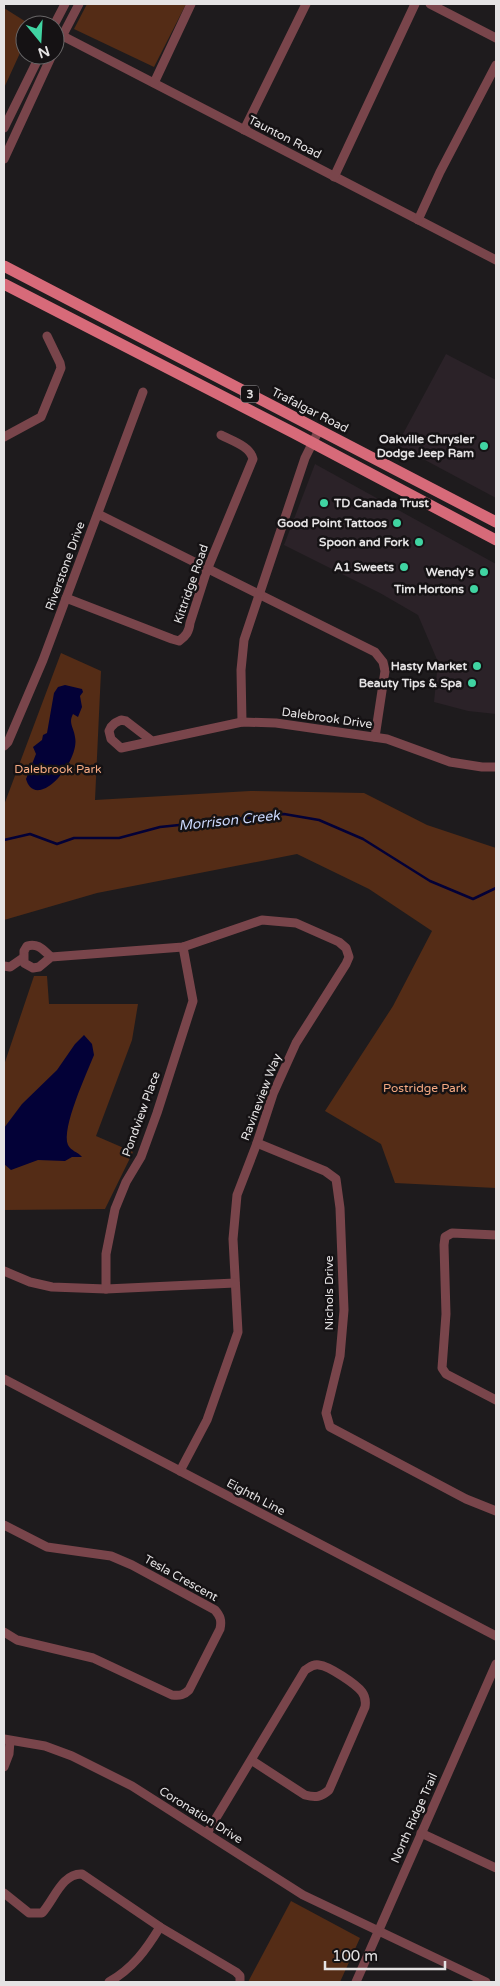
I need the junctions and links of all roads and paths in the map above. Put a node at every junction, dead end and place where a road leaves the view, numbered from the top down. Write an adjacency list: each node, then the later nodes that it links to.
1 (79, 4): 6 (street)
2 (191, 4): 12 (street)
3 (306, 4): 14 (street)
4 (415, 4): 16 (street)
5 (430, 4): 8 (street)
6 (65, 24)
7 (65, 38): 12 (street, Taunton Road)
8 (496, 38)
9 (35, 65): 13 (street)
10 (47, 65): 15 (street)
11 (496, 65): 17 (street)
12 (154, 83): 14 (street, Taunton Road)
13 (4, 128)
14 (244, 130): 16 (street, Taunton Road)
15 (4, 159)
16 (334, 176): 17 (street, Taunton Road)
17 (418, 220): 18 (street, Taunton Road)
18 (496, 260)
19 (4, 266): 23 (main road, Trafalgar Road / 3)
20 (4, 284): 26 (main road, 3)
21 (47, 336): 25 (street)
22 (143, 392): 27 (street, Riverstone Drive)
23 (319, 430): 26 (street); 28 (main road, Trafalgar Road / 3)
24 (221, 436): 30 (street, Kittridge Road)
25 (4, 437)
26 (312, 443): 29 (main road, 3); 31 (street)
27 (98, 514): 30 (street); 32 (street, Riverstone Drive)
28 (496, 522)
29 (496, 540)
30 (207, 570): 31 (street); 32 (street, Kittridge Road)
31 (259, 596): 33 (street); 34 (street)
32 (66, 598): 36 (street, Riverstone Drive)
33 (242, 722): 34 (street, Dalebrook Drive); 35 (street, Dalebrook Drive)
34 (375, 737): 37 (street, Dalebrook Drive)
35 (152, 741)
36 (4, 746)
37 (496, 767)
38 (183, 947): 39 (street, Ravineview Way); 42 (street, Ravineview Way); 46 (street, Pondview Place)
39 (51, 957): 40 (street, Ravineview Way); 40 (street)
40 (23, 958): 41 (street)
41 (4, 966)
42 (257, 1143): 45 (street, Ravineview Way); 50 (street, Nichols Drive)
43 (496, 1234): 48 (street)
44 (4, 1271): 46 (street)
45 (235, 1283): 46 (street); 49 (street, Ravineview Way)
46 (106, 1289)
47 (4, 1379): 49 (street, Eighth Line)
48 (496, 1400)
49 (180, 1471): 53 (street, Eighth Line)
50 (496, 1511)
51 (4, 1525): 52 (street, Tesla Crescent)
52 (4, 1632)
53 (496, 1636)
54 (496, 1664): 58 (street, North Ridge Trail)
55 (7, 1740): 57 (street); 59 (street, Coronation Drive)
56 (251, 1760): 56 (street); 59 (street)
57 (4, 1767)
58 (421, 1833): 60 (street); 63 (street, North Ridge Trail)
59 (207, 1834): 63 (street, Coronation Drive)
60 (496, 1868)
61 (4, 1894): 62 (street)
62 (160, 1927): 64 (street); 65 (street)
63 (378, 1931): 66 (street, North Ridge Trail); 67 (street, Coronation Drive)
64 (109, 1982)
65 (241, 1982)
66 (356, 1982)
67 (486, 1982)

